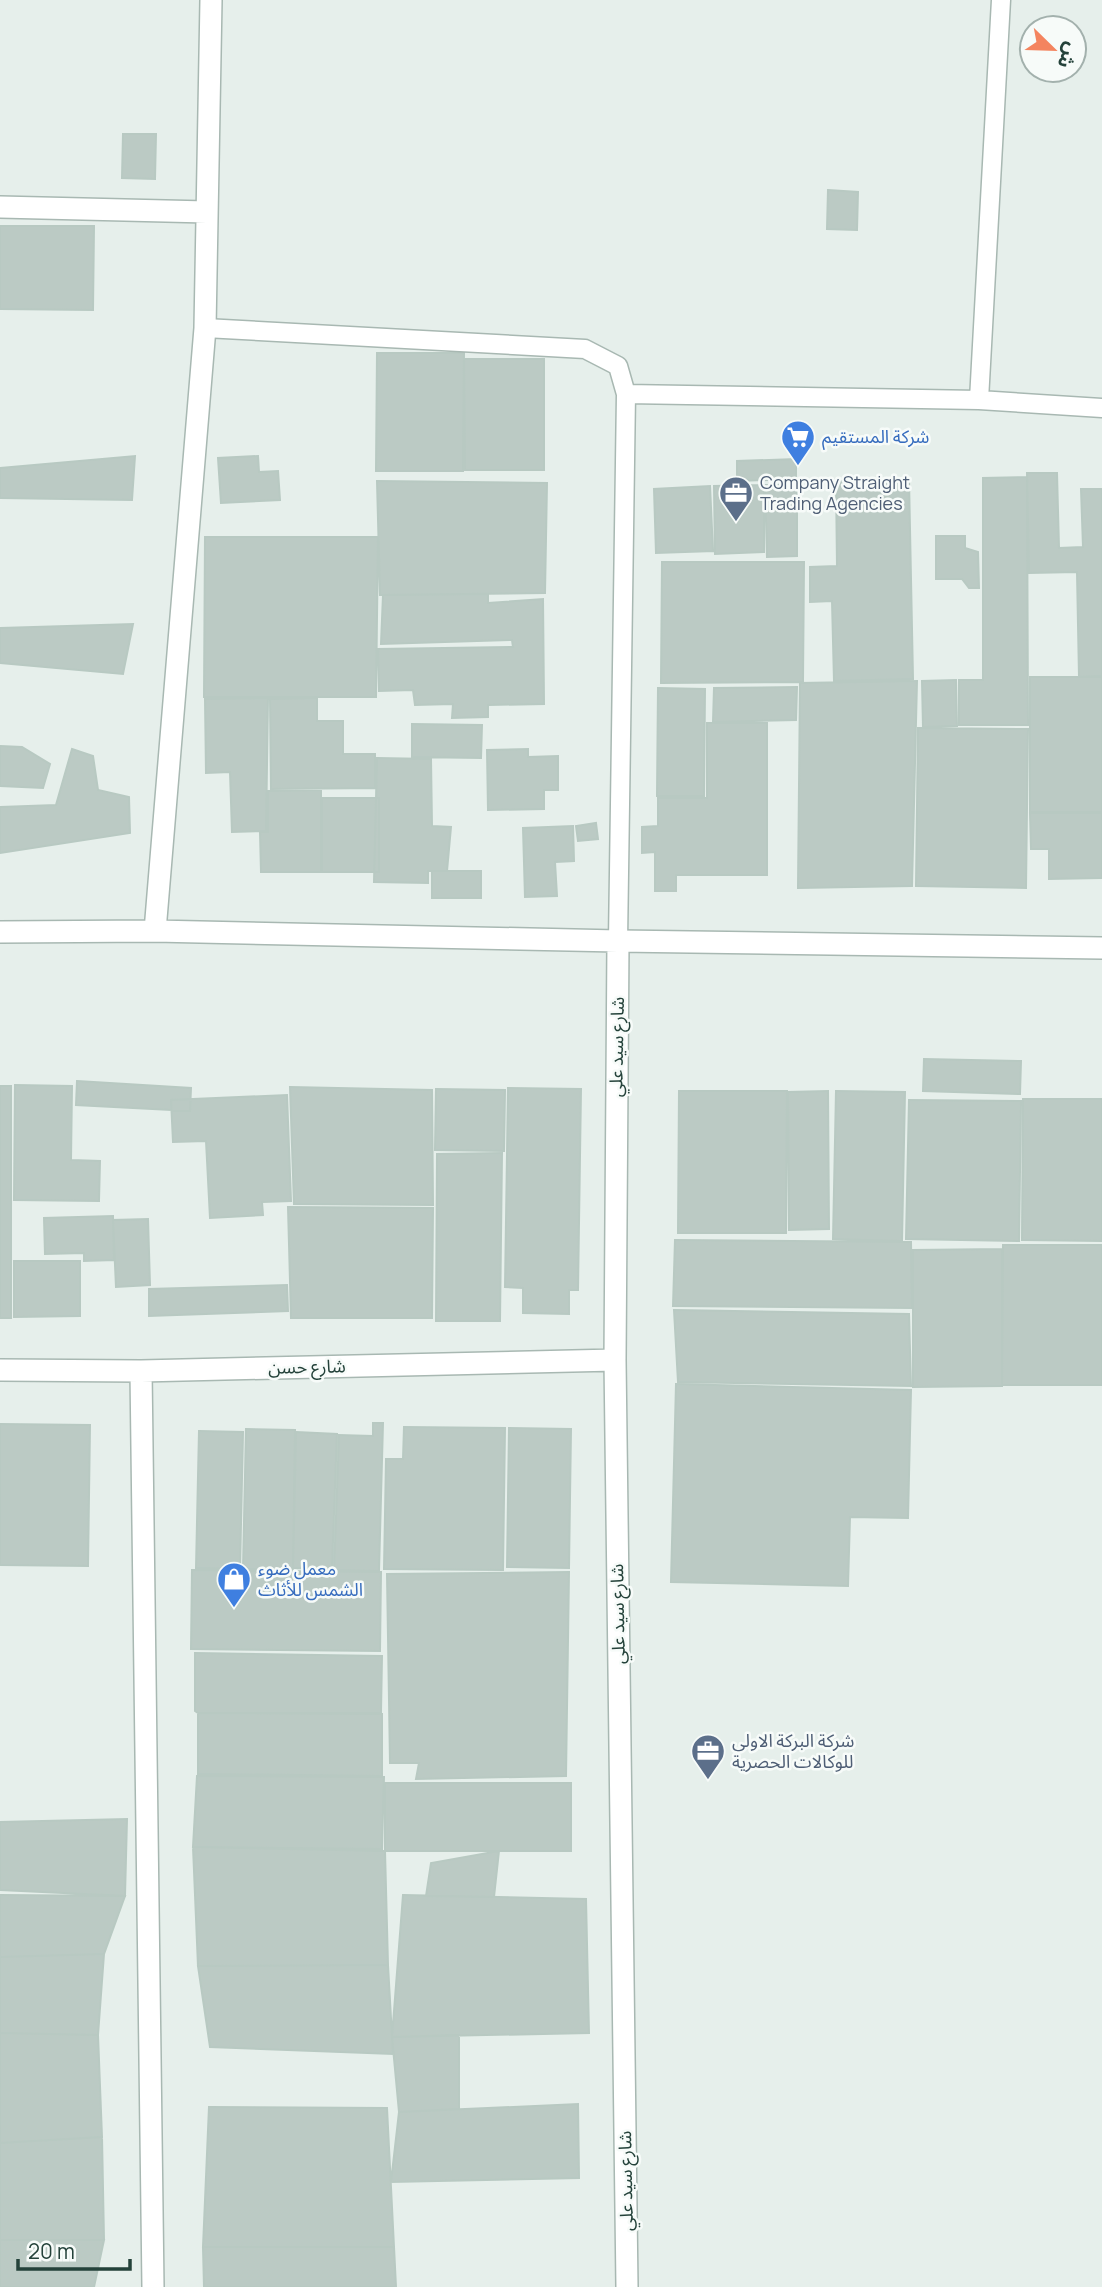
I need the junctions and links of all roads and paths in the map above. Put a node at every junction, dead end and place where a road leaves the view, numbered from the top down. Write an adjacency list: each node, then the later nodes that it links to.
1 (211, 0): 4 (street)
2 (1001, 0): 7 (lane)
3 (0, 207): 4 (street)
4 (206, 212): 5 (street)
5 (205, 328): 6 (lane); 9 (street)
6 (626, 394): 7 (lane); 11 (lane)
7 (979, 400): 8 (lane)
8 (1102, 408)
9 (155, 931): 10 (street); 11 (street)
10 (0, 932)
11 (618, 941): 12 (street); 13 (street, شارع سيد علي)
12 (1102, 948)
13 (615, 1360): 15 (street, شارع حسن); 17 (street, شارع سيد علي)
14 (0, 1370): 15 (street, شارع حسن)
15 (141, 1371): 16 (street)
16 (153, 2287)
17 (627, 2287)

